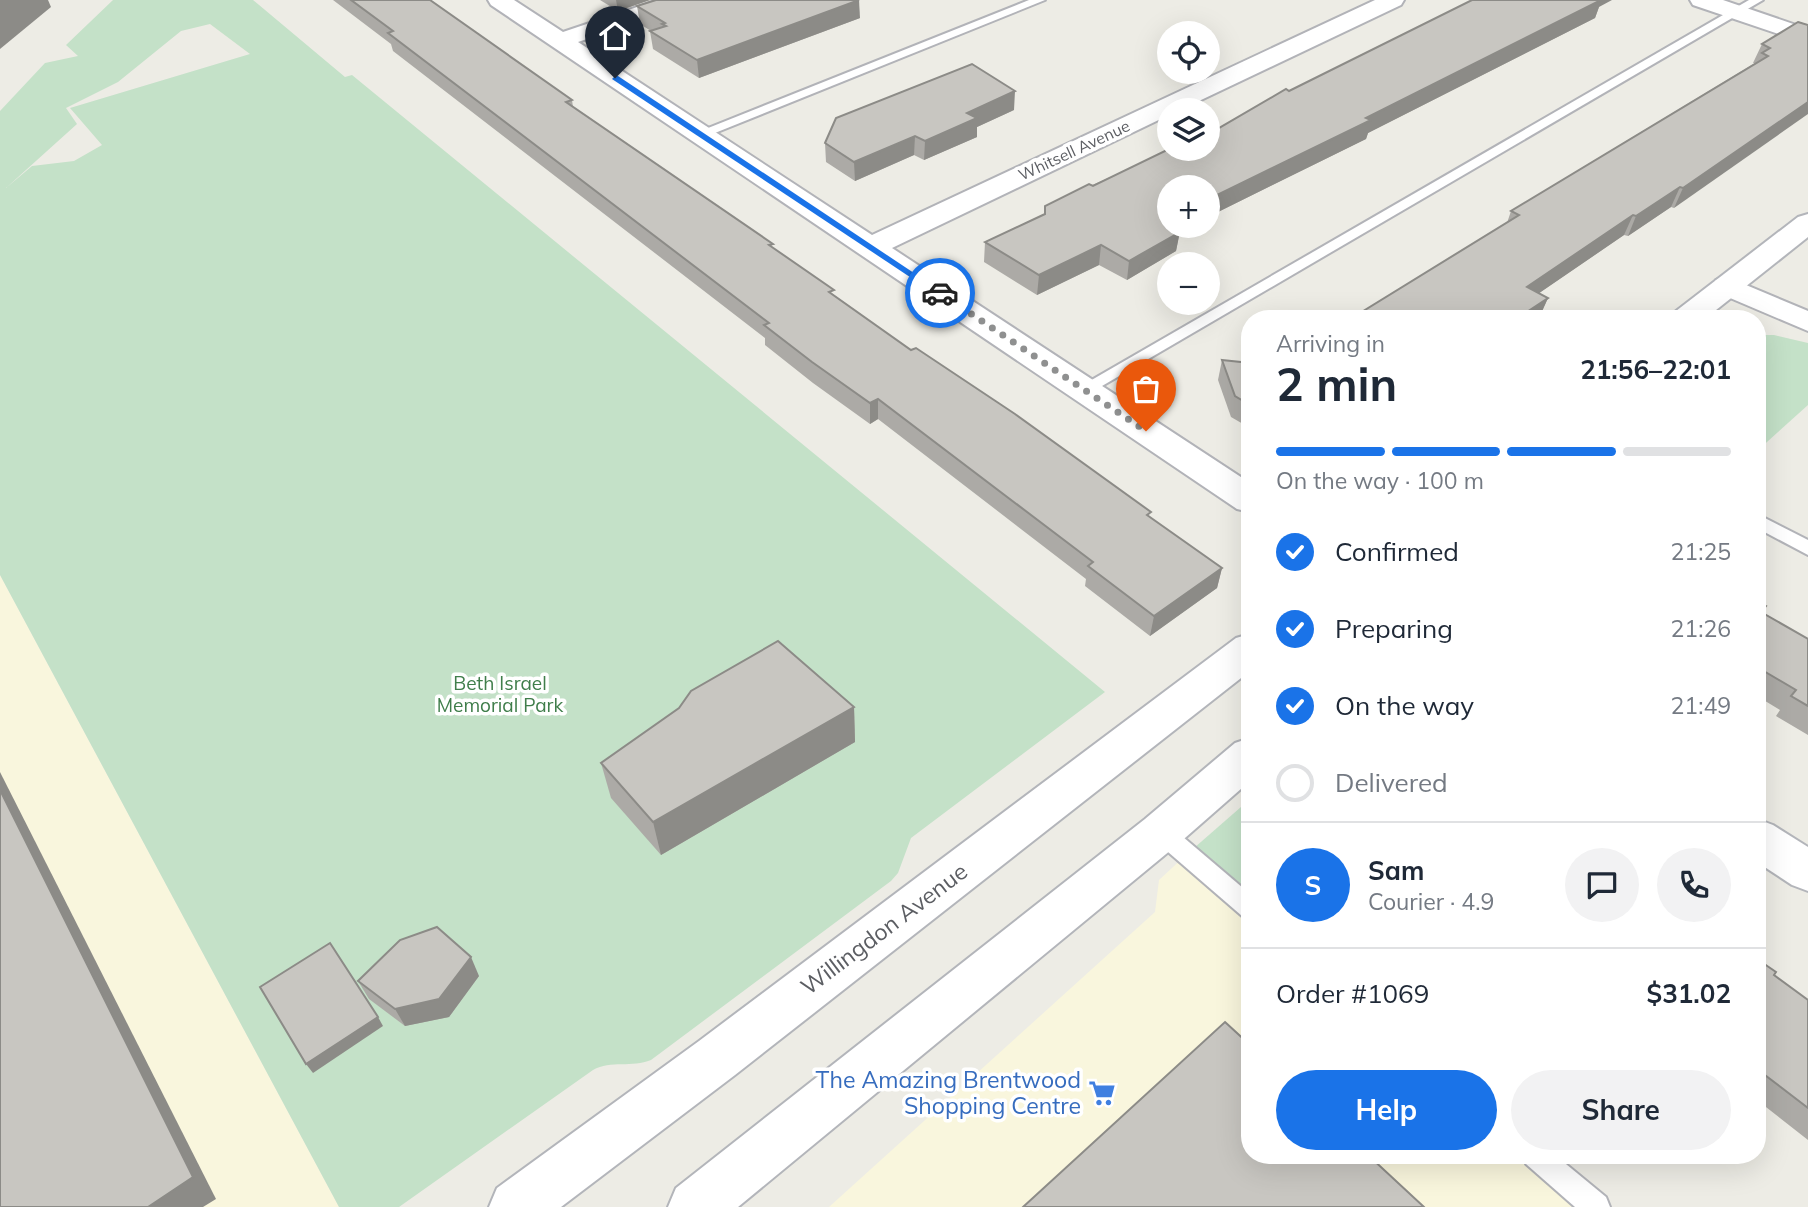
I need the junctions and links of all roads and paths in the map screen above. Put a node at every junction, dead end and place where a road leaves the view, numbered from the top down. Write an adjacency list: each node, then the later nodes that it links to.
1 (499, 0): 9 (street)
2 (680, 0): 9 (street)
3 (1039, 0): 10 (lane)
4 (1392, 0): 12 (street, Whitsell Avenue)
5 (1701, 0): 7 (street)
6 (1757, 0): 7 (lane)
7 (1736, 12): 8 (street); 16 (lane)
8 (1808, 37)
9 (561, 40): 10 (street)
10 (700, 134): 12 (street)
11 (1808, 223): 13 (street)
12 (870, 247): 16 (street)
13 (1727, 286): 14 (street); 15 (street)
14 (1697, 310)
15 (1808, 322)
16 (1084, 389): 17 (street)
17 (1241, 494)
18 (1766, 525): 19 (lane)
19 (1808, 548)
20 (1241, 656): 27 (street, Willingdon Avenue)
21 (1241, 763): 22 (street)
22 (1161, 832): 25 (lane); 28 (street)
23 (1766, 844): 24 (street)
24 (1808, 871)
25 (1241, 901)
26 (1546, 1164): 29 (lane)
27 (516, 1207)
28 (695, 1207)
29 (1596, 1207)

